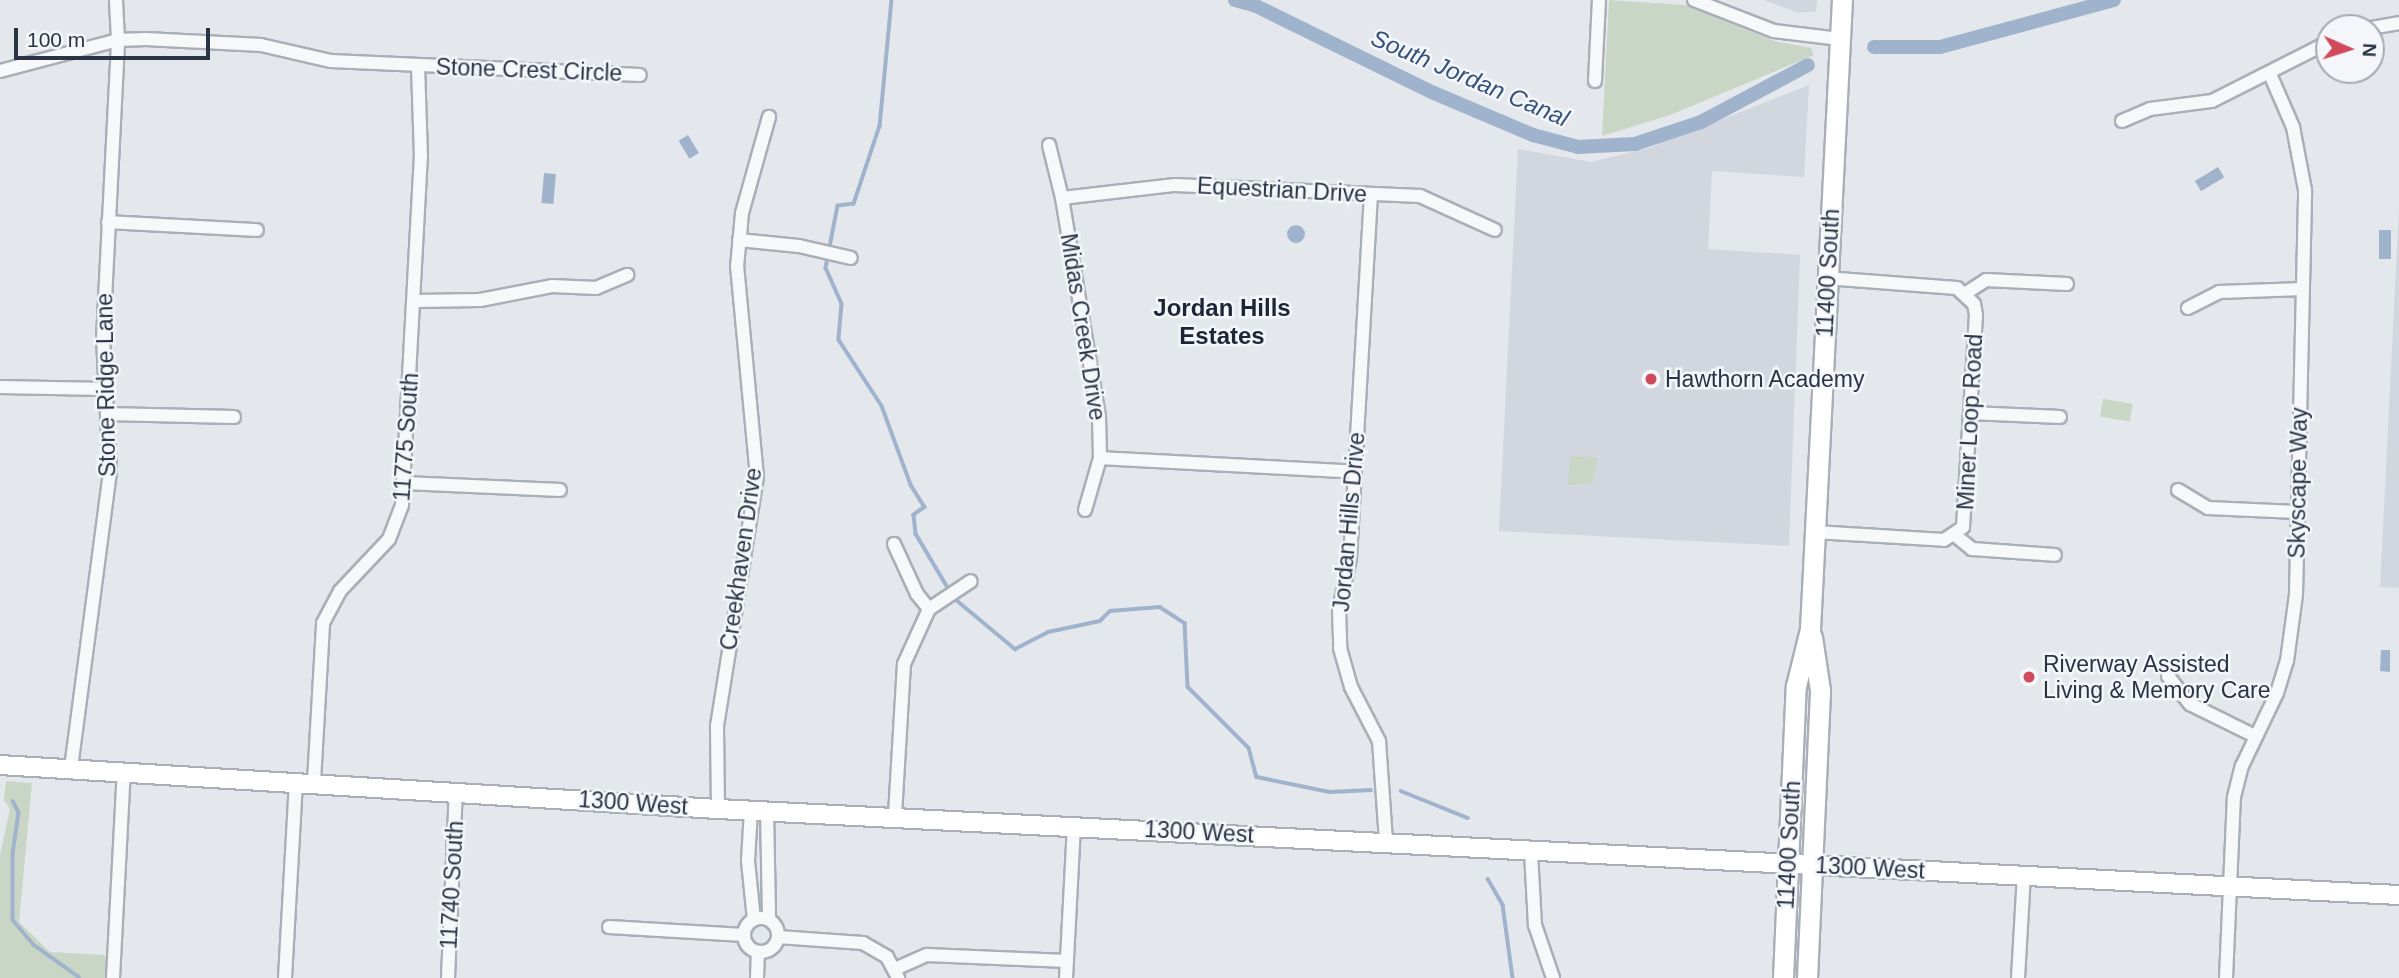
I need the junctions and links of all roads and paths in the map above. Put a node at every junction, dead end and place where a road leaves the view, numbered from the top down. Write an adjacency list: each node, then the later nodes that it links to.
1 (116, 0): 6 (street, Stone Ridge Lane)
2 (1598, 0): 12 (street)
3 (1694, 0): 5 (street)
4 (1842, 0): 5 (main road, 11400 South)
5 (1840, 39): 24 (main road, 11400 South)
6 (118, 40): 8 (street, Stone Crest Circle); 9 (street, Stone Crest Circle); 18 (street, Stone Ridge Lane)
7 (2315, 50): 10 (street)
8 (418, 66): 11 (street, Stone Crest Circle); 28 (street, 11775 South)
9 (0, 71)
10 (2270, 74): 14 (street); 26 (street, Skyscape Way)
11 (639, 75)
12 (1595, 81)
13 (769, 117): 21 (street, Creekhaven Drive)
14 (2122, 121)
15 (1049, 145): 17 (street, Midas Creek Drive)
16 (1371, 194): 17 (street, Equestrian Drive); 20 (street, Equestrian Drive); 37 (street, Jordan Hills Drive)
17 (1062, 198): 36 (street, Midas Creek Drive)
18 (108, 222): 19 (street); 31 (street, Stone Ridge Lane)
19 (257, 230)
20 (1495, 230)
21 (739, 240): 22 (street); 57 (street, Creekhaven Drive)
22 (851, 258)
23 (627, 275): 28 (street)
24 (1828, 278): 27 (street); 43 (main road, 11400 South)
25 (2067, 284): 27 (street)
26 (2304, 289): 29 (street); 42 (street, Skyscape Way)
27 (1966, 293): 32 (street, Miner Loop Road)
28 (415, 301): 38 (street, 11775 South)
29 (2188, 308)
30 (0, 387): 31 (street)
31 (104, 389): 33 (street, Stone Ridge Lane)
32 (1971, 413): 35 (street); 44 (street, Miner Loop Road)
33 (107, 414): 34 (street); 53 (street, Stone Ridge Lane)
34 (234, 417)
35 (2060, 417)
36 (1100, 458): 37 (street); 41 (street, Midas Creek Drive)
37 (1356, 472): 61 (street, Jordan Hills Drive)
38 (405, 483): 39 (street); 55 (street, 11775 South)
39 (560, 490)
40 (2178, 490): 42 (street)
41 (1085, 510)
42 (2297, 512): 51 (street, Skyscape Way)
43 (1815, 532): 44 (street, Miner Loop Road); 49 (main road, 11400 South)
44 (1956, 536): 46 (street)
45 (894, 544): 48 (street)
46 (2055, 555)
47 (971, 581): 48 (street)
48 (929, 609): 59 (street)
49 (1810, 629): 63 (main road, 11400 South); 64 (main road, 11400 South)
50 (2168, 676): 51 (street)
51 (2255, 736): 66 (street, Skyscape Way)
52 (0, 765): 53 (street, 1300 West)
53 (71, 768): 54 (street, 1300 West)
54 (124, 771): 55 (street, 1300 West); 76 (street)
55 (305, 780): 56 (street, 1300 West); 77 (street, 11775 South)
56 (456, 791): 57 (street, 1300 West); 78 (street, 11740 South)
57 (718, 809): 58 (street, 1300 West)
58 (759, 810): 59 (street, 1300 West); 68 (street); 69 (street)
59 (895, 816): 60 (street, 1300 West)
60 (1074, 825): 61 (street, 1300 West); 74 (street)
61 (1386, 842): 62 (street, 1300 West)
62 (1531, 852): 63 (street, 1300 West); 81 (street)
63 (1788, 864): 64 (street, 1300 West); 82 (main road, 11400 South)
64 (1812, 865): 65 (street, 1300 West); 83 (main road, 11400 South)
65 (2024, 875): 66 (street, 1300 West); 84 (street)
66 (2229, 886): 67 (street, 1300 West); 85 (street, Skyscape Way)
67 (2399, 895)
68 (769, 919): 69 (street); 72 (street)
69 (754, 920): 71 (street)
70 (609, 927): 71 (street)
71 (744, 935): 73 (street)
72 (779, 937): 73 (street); 75 (street)
73 (758, 952): 79 (street)
74 (1067, 961): 75 (street); 80 (street)
75 (897, 974)
76 (113, 978)
77 (285, 978)
78 (448, 978)
79 (757, 978)
80 (1066, 978)
81 (1553, 978)
82 (1783, 978)
83 (1807, 978)
84 (2018, 978)
85 (2225, 978)

